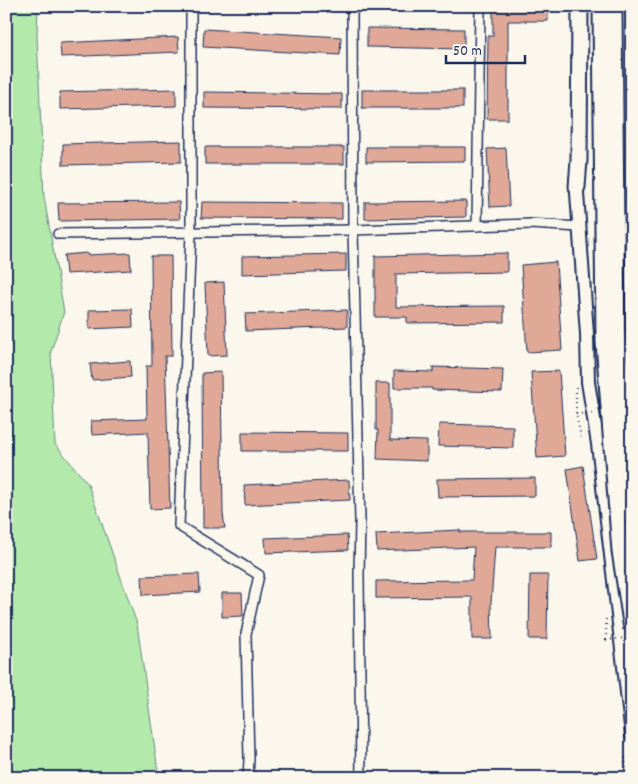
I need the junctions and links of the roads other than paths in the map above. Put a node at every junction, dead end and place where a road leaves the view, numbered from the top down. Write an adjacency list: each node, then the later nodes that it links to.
1 (191, 6): 14 (street)
2 (352, 6): 13 (street)
3 (480, 6): 11 (street)
4 (575, 6): 9 (main road)
5 (580, 6): 9 (highway)
6 (601, 6): 19 (highway, bridge)
7 (614, 6): 18 (highway, bridge)
8 (629, 6): 10 (highway)
9 (577, 187): 12 (main road)
10 (632, 200)
11 (477, 226): 12 (street); 13 (street)
12 (579, 227): 20 (main road)
13 (354, 230): 14 (street); 23 (street)
14 (191, 233): 15 (street); 22 (street)
15 (58, 234)
16 (632, 363): 17 (main road)
17 (632, 373)
18 (632, 517)
19 (632, 628)
20 (629, 696): 21 (main road)
21 (631, 727)
22 (248, 778)
23 (361, 778)

